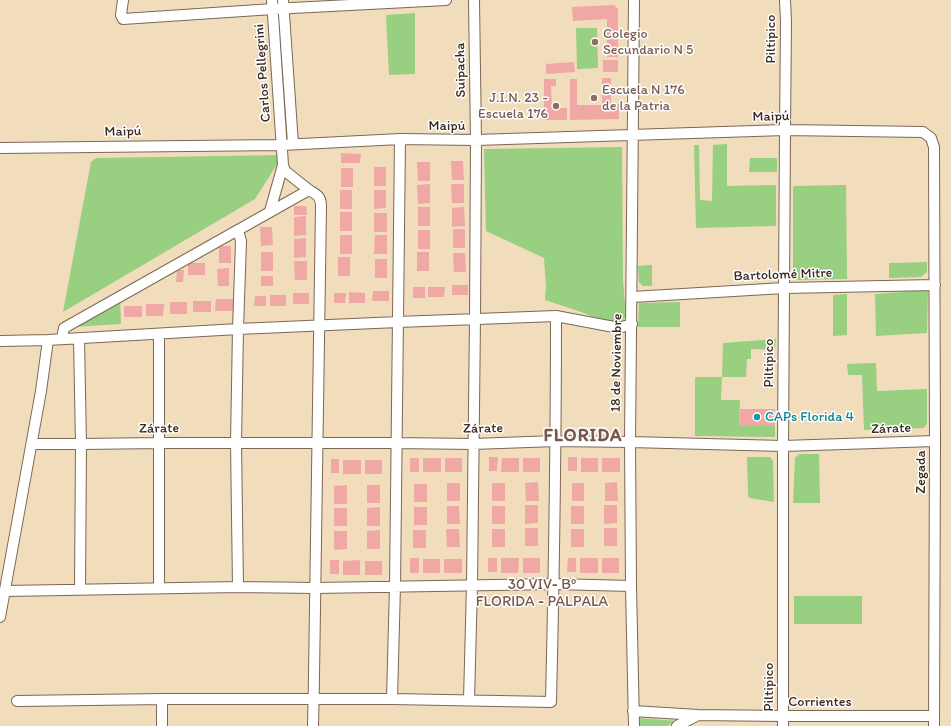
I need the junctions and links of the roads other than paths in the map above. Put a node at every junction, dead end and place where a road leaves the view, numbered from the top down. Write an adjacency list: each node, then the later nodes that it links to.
1 (123, 0): 7 (street)
2 (446, 0): 6 (street)
3 (474, 0): 11 (street, Suipacha)
4 (634, 0): 9 (street, 18 de Noviembre)
5 (785, 0): 8 (street, Piltipico)
6 (283, 4): 7 (street); 12 (street, Carlos Pellegrini)
7 (273, 5): 13 (street, Carlos Pellegrini)
8 (785, 130): 9 (street, Maipú); 14 (street, Maipú); 21 (street, Piltipico)
9 (633, 135): 11 (street, Maipú); 22 (street, 18 de Noviembre)
10 (400, 139): 11 (street, Maipú); 12 (street, Maipú); 25 (street)
11 (476, 140): 24 (street, Suipacha)
12 (292, 144): 13 (street, Maipú)
13 (282, 145): 15 (street, Maipú); 16 (street, Carlos Pellegrini)
14 (934, 147): 20 (street, Zegada)
15 (0, 148)
16 (283, 164): 17 (street); 18 (street, Carlos Pellegrini)
17 (309, 190): 18 (street); 27 (street)
18 (270, 212): 19 (street)
19 (238, 230): 28 (street); 31 (street)
20 (935, 285): 21 (street, Bartolomé Mitre); 36 (street, Zegada)
21 (784, 288): 22 (street, Bartolomé Mitre); 44 (street, Piltipico)
22 (632, 297): 26 (street, 18 de Noviembre)
23 (556, 316): 24 (street); 26 (street); 34 (street)
24 (475, 319): 25 (street); 43 (street, Suipacha)
25 (398, 322): 27 (street); 39 (street)
26 (632, 324): 35 (street, 18 de Noviembre)
27 (318, 326): 28 (street); 42 (street)
28 (238, 330): 29 (street); 38 (street)
29 (159, 334): 30 (street); 37 (street)
30 (79, 338): 31 (street); 41 (street)
31 (62, 339): 32 (street)
32 (48, 340): 33 (street); 40 (street)
33 (0, 341)
34 (556, 441): 35 (street, Zárate); 43 (street, Zárate); 45 (street)
35 (630, 442): 44 (street, Zárate); 48 (street, 18 de Noviembre)
36 (935, 442): 44 (street, Zárate); 63 (street, Zegada)
37 (159, 443): 38 (street, Zárate); 41 (street, Zárate); 50 (street)
38 (236, 443): 42 (street, Zárate); 49 (street)
39 (397, 443): 42 (street, Zárate); 43 (street, Zárate); 47 (street)
40 (32, 444): 41 (street, Zárate); 53 (street)
41 (81, 444): 52 (street)
42 (317, 444): 51 (street)
43 (473, 444): 46 (street, Suipacha)
44 (783, 446): 62 (street, Piltipico)
45 (554, 584): 46 (street); 48 (street); 58 (street)
46 (472, 585): 47 (street); 58 (street, Suipacha)
47 (395, 586): 51 (street); 56 (street)
48 (631, 586): 60 (street, 18 de Noviembre)
49 (238, 587): 50 (street); 51 (street)
50 (159, 588): 52 (street)
51 (316, 588): 57 (street)
52 (80, 590): 53 (street)
53 (5, 591): 54 (street)
54 (0, 617)
55 (162, 699): 57 (street); 59 (street); 64 (street)
56 (392, 699): 57 (street); 58 (street)
57 (314, 700): 65 (street)
58 (469, 700)
59 (17, 701)
60 (634, 711): 61 (street, Corrientes); 66 (street, 18 de Noviembre)
61 (698, 715): 62 (street, Corrientes); 67 (street)
62 (783, 721): 63 (street, Corrientes)
63 (934, 721)
64 (162, 726)
65 (313, 726)
66 (634, 726)
67 (677, 726)

